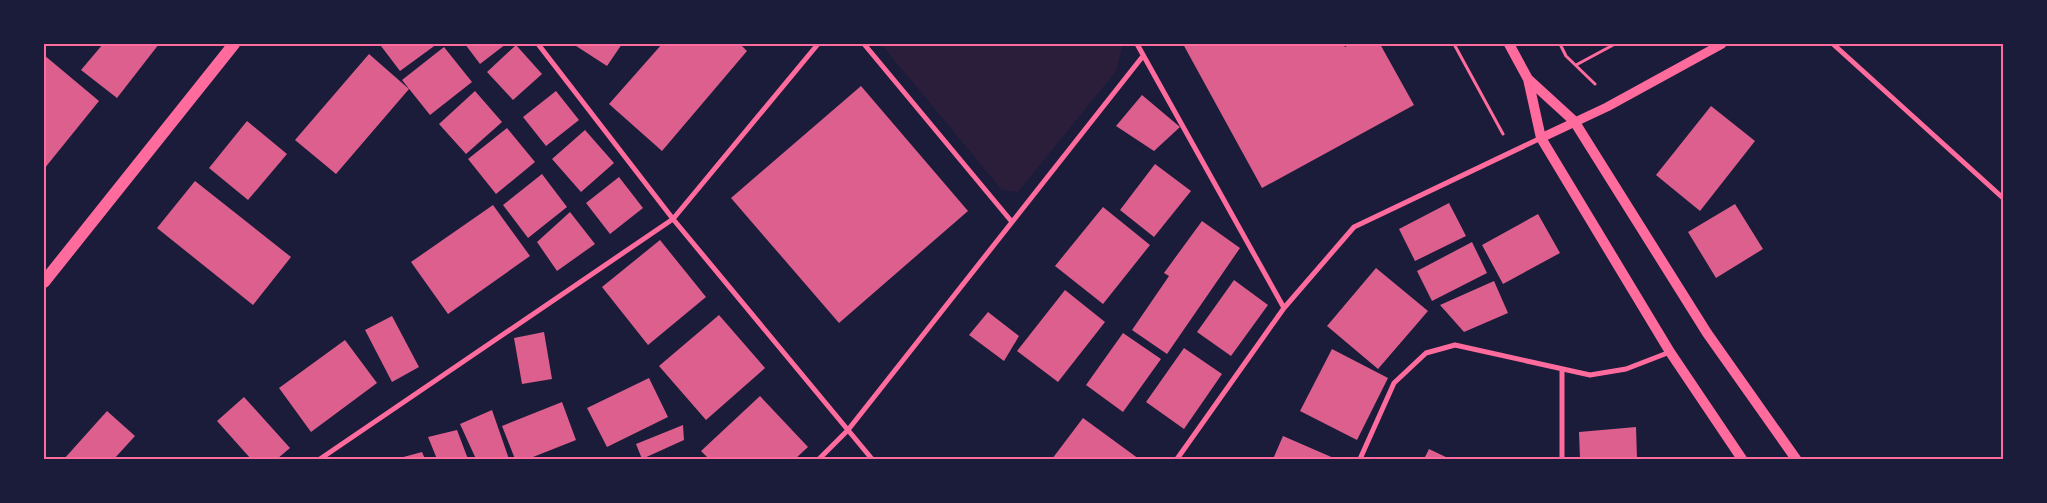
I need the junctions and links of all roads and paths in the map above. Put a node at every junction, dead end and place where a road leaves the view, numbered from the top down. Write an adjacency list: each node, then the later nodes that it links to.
1 (234, 44): 22 (main road)
2 (538, 44): 20 (street)
3 (818, 44): 20 (street)
4 (864, 44): 21 (street)
5 (1137, 44): 12 (street)
6 (1454, 44): 17 (path)
7 (1509, 44): 14 (main road)
8 (1560, 44): 13 (path)
9 (1615, 44): 13 (path)
10 (1722, 44): 16 (street)
11 (1833, 44): 19 (street)
12 (1143, 56): 21 (street); 23 (street)
13 (1576, 65): 15 (path)
14 (1528, 79): 16 (main road); 18 (main road)
15 (1595, 84)
16 (1574, 121): 18 (street); 34 (main road)
17 (1504, 135)
18 (1541, 138): 23 (street); 24 (main road)
19 (2003, 198)
20 (673, 219): 26 (street); 27 (street)
21 (1012, 222): 26 (street)
22 (44, 282)
23 (1284, 308): 30 (street)
24 (1670, 352): 25 (street); 33 (main road)
25 (1562, 370): 31 (street); 32 (street)
26 (848, 430): 28 (street); 29 (street)
27 (320, 459)
28 (819, 459)
29 (872, 459)
30 (1177, 459)
31 (1360, 459)
32 (1562, 459)
33 (1742, 459)
34 (1796, 459)

